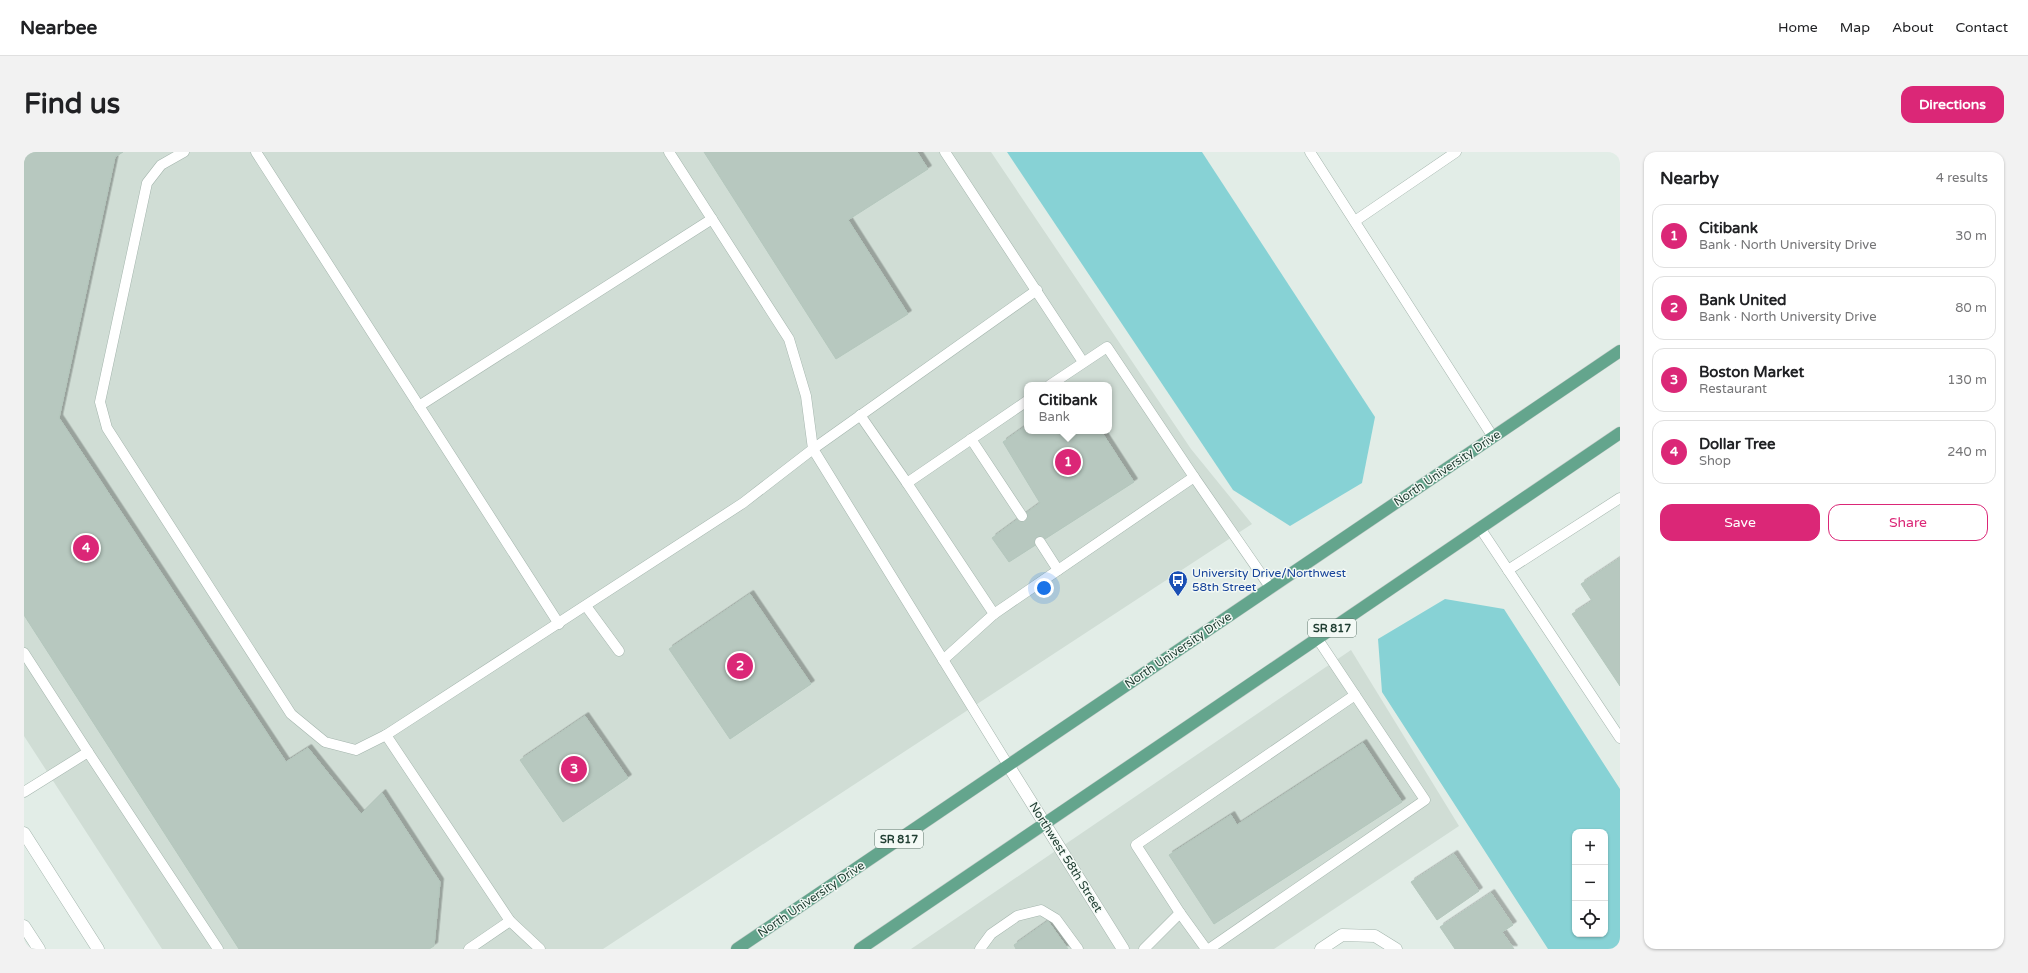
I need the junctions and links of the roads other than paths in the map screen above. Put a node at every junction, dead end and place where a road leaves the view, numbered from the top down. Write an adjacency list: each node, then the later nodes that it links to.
1 (184, 152): 37 (lane)
2 (256, 152): 14 (lane)
3 (669, 152): 7 (lane)
4 (946, 152): 9 (lane)
5 (1312, 152): 8 (lane)
6 (1456, 152): 8 (lane)
7 (712, 219): 14 (lane); 19 (lane)
8 (1355, 221): 17 (lane)
9 (1037, 290): 11 (lane); 15 (lane)
10 (1620, 351): 17 (main road, North University Drive / SR 817)
11 (1083, 362): 12 (lane); 20 (lane)
12 (1054, 382)
13 (1024, 403): 18 (lane)
14 (419, 406): 31 (lane)
15 (860, 415): 19 (lane); 21 (lane)
16 (1620, 433): 24 (main road, SR 817)
17 (1493, 437): 28 (main road, North University Drive / SR 817)
18 (971, 439): 21 (lane); 23 (lane)
19 (813, 450): 29 (lane); 35 (lane)
20 (1194, 477): 26 (lane); 28 (lane)
21 (907, 483): 30 (lane)
22 (1620, 498): 27 (lane)
23 (1022, 516)
24 (1480, 528): 27 (lane); 32 (main road, SR 817)
25 (1040, 542): 26 (lane)
26 (1058, 570): 30 (lane)
27 (1508, 570): 38 (lane)
28 (1270, 588): 40 (main road, North University Drive / SR 817)
29 (586, 606): 31 (lane); 33 (lane)
30 (994, 614): 35 (lane)
31 (559, 624): 37 (lane)
32 (1317, 638): 36 (lane); 42 (main road, SR 817)
33 (619, 652)
34 (24, 653): 39 (lane)
35 (943, 660): 40 (lane)
36 (1355, 695): 44 (lane); 61 (lane)
37 (386, 735): 45 (lane)
38 (1620, 738)
39 (88, 752): 41 (lane); 51 (lane)
40 (1008, 765): 42 (street, Northwest 58th Street); 47 (main road, North University Drive / SR 817)
41 (24, 792)
42 (1045, 823): 48 (main road, SR 817); 58 (street, Northwest 58th Street)
43 (24, 833): 50 (street)
44 (1180, 913): 59 (lane); 60 (lane)
45 (510, 921): 52 (lane); 53 (lane)
46 (24, 926): 49 (street)
47 (765, 930): 54 (main road, North University Drive / SR 817); 55 (main road)
48 (866, 947)
49 (38, 949)
50 (98, 949)
51 (218, 949)
52 (469, 949)
53 (540, 949)
54 (737, 949)
55 (746, 949)
56 (980, 949): 57 (lane)
57 (1078, 949)
58 (1123, 949)
59 (1144, 949)
60 (1206, 949)
61 (1209, 949)
62 (1321, 949): 63 (street)
63 (1396, 949)

